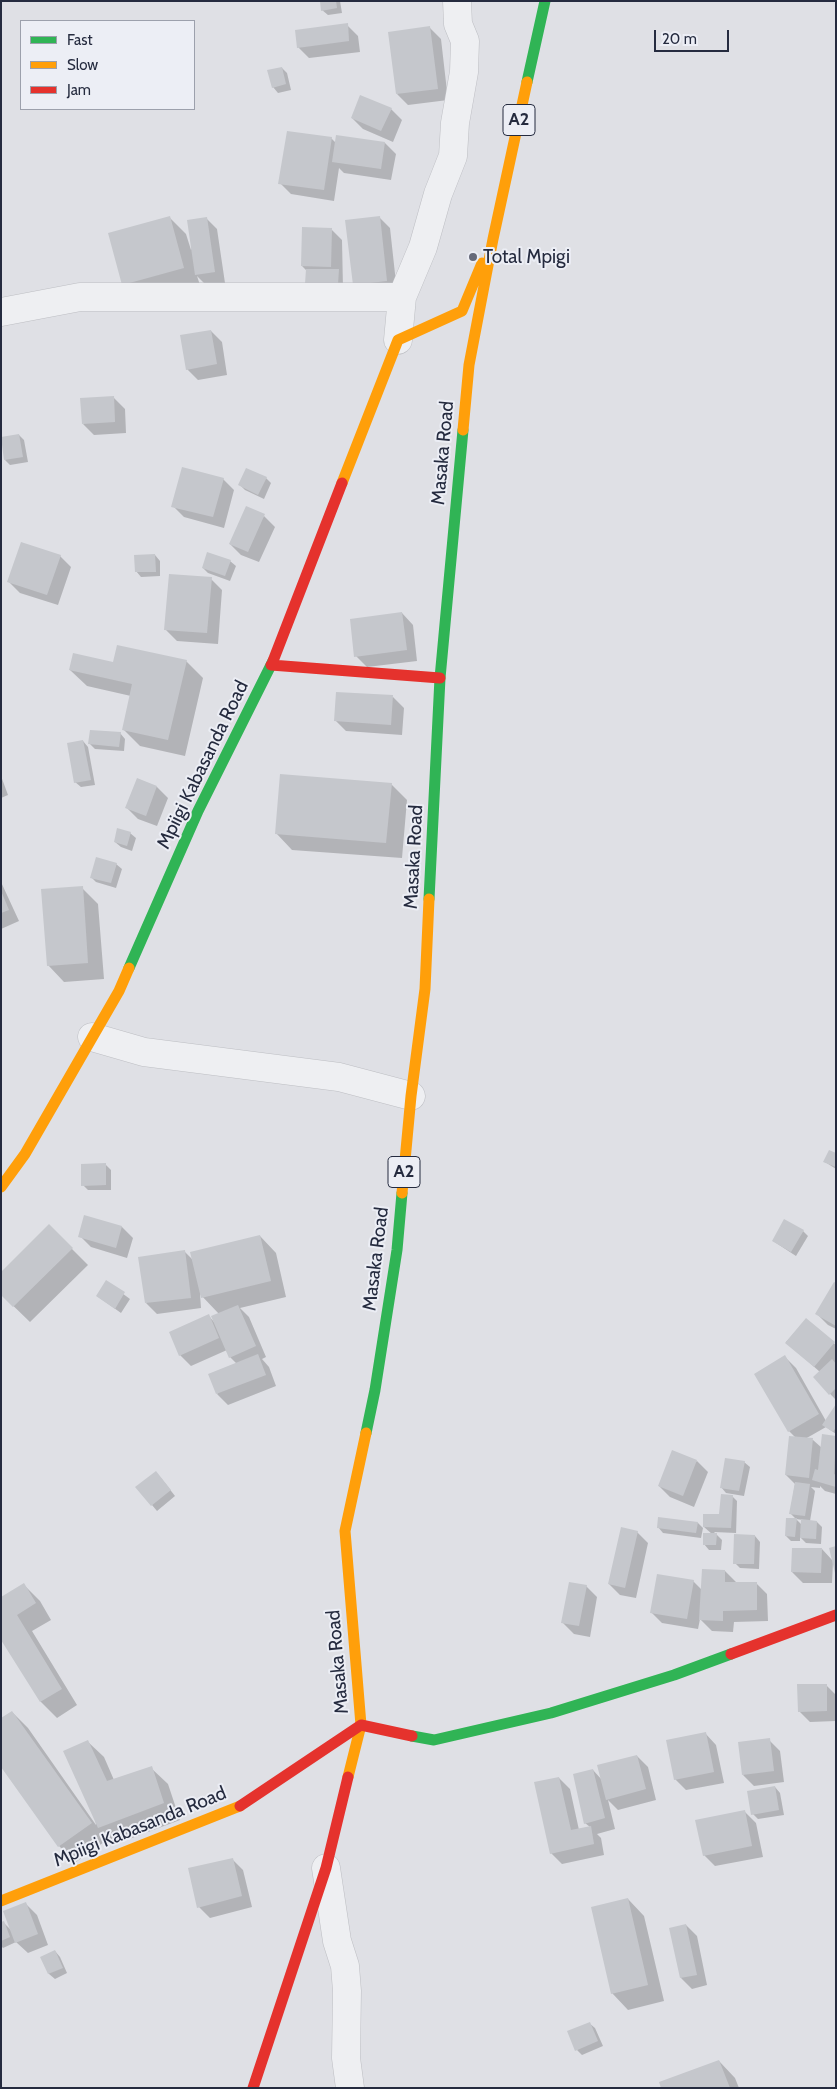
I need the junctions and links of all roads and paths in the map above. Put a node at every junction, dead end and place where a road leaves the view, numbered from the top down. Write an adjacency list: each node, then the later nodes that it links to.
1 (456, 1): 4 (street)
2 (545, 1): 3 (main road, A2)
3 (493, 239): 6 (main road); 8 (main road, Masaka Road / A2)
4 (402, 297): 5 (street); 6 (street)
5 (1, 312)
6 (398, 340): 7 (main road, Mpiigi Kabasanda Road)
7 (271, 665): 8 (main road); 9 (main road, Mpiigi Kabasanda Road)
8 (440, 678): 10 (main road, Masaka Road / A2)
9 (92, 1037): 10 (street); 11 (main road, Mpiigi Kabasanda Road)
10 (411, 1096): 13 (main road, Masaka Road / A2)
11 (1, 1187)
12 (836, 1615): 13 (main road)
13 (361, 1725): 14 (main road, Masaka Road / A2); 15 (main road, Mpiigi Kabasanda Road)
14 (326, 1868): 16 (main road, Masaka Road / A2); 17 (street)
15 (1, 1901)
16 (253, 2088)
17 (350, 2088)

